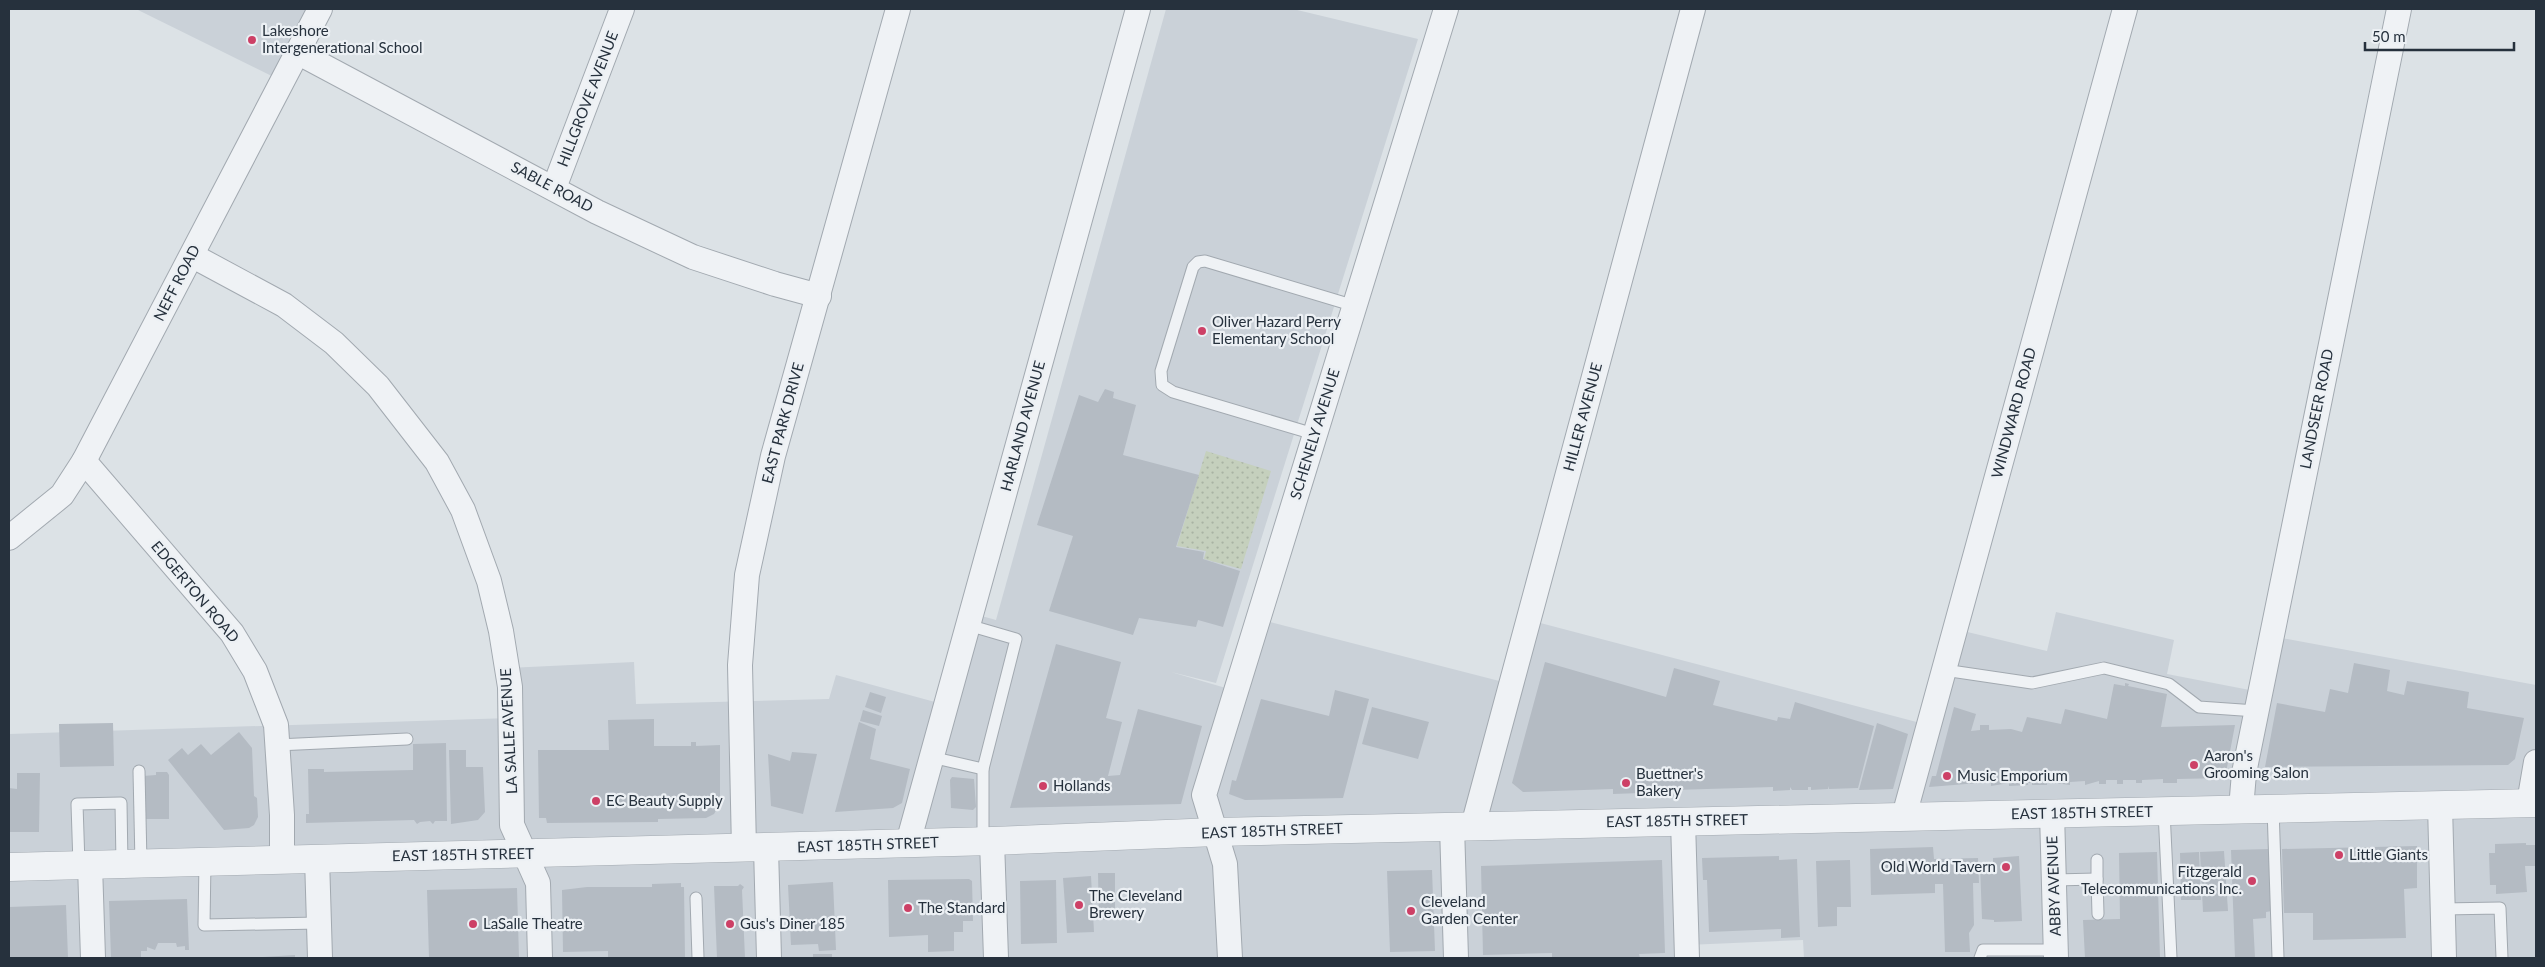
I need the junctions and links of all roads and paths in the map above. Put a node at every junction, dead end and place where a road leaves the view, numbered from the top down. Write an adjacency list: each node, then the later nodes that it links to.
1 (320, 9): 9 (street, NEFF ROAD)
2 (622, 9): 10 (street, HILLGROVE AVENUE)
3 (898, 9): 12 (street, EAST PARK DRIVE)
4 (1138, 9): 17 (street, HARLAND AVENUE)
5 (1446, 9): 13 (street, SCHENELY AVENUE)
6 (1693, 9): 34 (street, HILLER AVENUE)
7 (2125, 9): 18 (street, WINDWARD ROAD)
8 (2399, 9): 19 (street, LANDSEER ROAD)
9 (297, 52): 10 (street, SABLE ROAD); 11 (street, NEFF ROAD)
10 (554, 188): 12 (street, SABLE ROAD)
11 (193, 256): 15 (street, NEFF ROAD); 39 (street, LA SALLE AVENUE)
12 (819, 296): 38 (street, EAST PARK DRIVE)
13 (1355, 306): 14 (street, SCHENELY AVENUE); 14 (lane)
14 (1314, 434): 35 (street, SCHENELY AVENUE)
15 (84, 461): 16 (street, NEFF ROAD); 21 (street, EDGERTON ROAD)
16 (9, 538)
17 (968, 625): 22 (street, HARLAND AVENUE); 24 (lane)
18 (1944, 670): 19 (lane); 32 (street, WINDWARD ROAD)
19 (2256, 711): 29 (street, LANDSEER ROAD)
20 (407, 739): 21 (lane)
21 (277, 745): 41 (street, EDGERTON ROAD)
22 (931, 757): 24 (lane); 37 (street, HARLAND AVENUE)
23 (2536, 762): 26 (street)
24 (983, 770): 36 (lane)
25 (139, 771): 44 (lane)
26 (2532, 803): 27 (street, EAST 185TH STREET)
27 (2440, 805): 28 (street, EAST 185TH STREET); 50 (street)
28 (2273, 808): 29 (street, EAST 185TH STREET); 65 (lane)
29 (2240, 809): 30 (street, EAST 185TH STREET)
30 (2164, 811): 31 (street, EAST 185TH STREET); 64 (lane)
31 (2052, 813): 32 (street, EAST 185TH STREET); 47 (street, ABBY AVENUE)
32 (1904, 816): 33 (street, EAST 185TH STREET)
33 (1683, 821): 34 (street, EAST 185TH STREET); 62 (street)
34 (1463, 826): 35 (street, EAST 185TH STREET); 61 (street, HILLER AVENUE)
35 (1216, 832): 36 (street, EAST 185TH STREET); 60 (street, SCHENELY AVENUE)
36 (988, 842): 37 (street, EAST 185TH STREET); 59 (street)
37 (908, 843): 38 (street, EAST 185TH STREET)
38 (755, 848): 39 (street, EAST 185TH STREET); 58 (street, EAST PARK DRIVE)
39 (524, 854): 40 (street, EAST 185TH STREET); 56 (street, LA SALLE AVENUE)
40 (317, 858): 41 (street, EAST 185TH STREET); 52 (street)
41 (282, 859): 43 (street, EAST 185TH STREET)
42 (2097, 860): 48 (lane)
43 (205, 861): 44 (street, EAST 185TH STREET); 52 (lane)
44 (132, 864): 45 (street, EAST 185TH STREET); 45 (lane)
45 (84, 865): 46 (street, EAST 185TH STREET); 54 (street)
46 (9, 867)
47 (2054, 880): 48 (lane); 53 (street, ABBY AVENUE)
48 (2097, 880): 51 (lane)
49 (696, 898): 57 (lane)
50 (2443, 909): 66 (street); 67 (lane)
51 (2098, 914)
52 (319, 923): 55 (street)
53 (2056, 954): 63 (lane)
54 (93, 958)
55 (320, 958)
56 (540, 958)
57 (698, 958)
58 (769, 958)
59 (996, 958)
60 (1230, 958)
61 (1456, 958)
62 (1687, 958)
63 (1980, 958)
64 (2171, 958)
65 (2278, 958)
66 (2444, 958)
67 (2502, 958)

